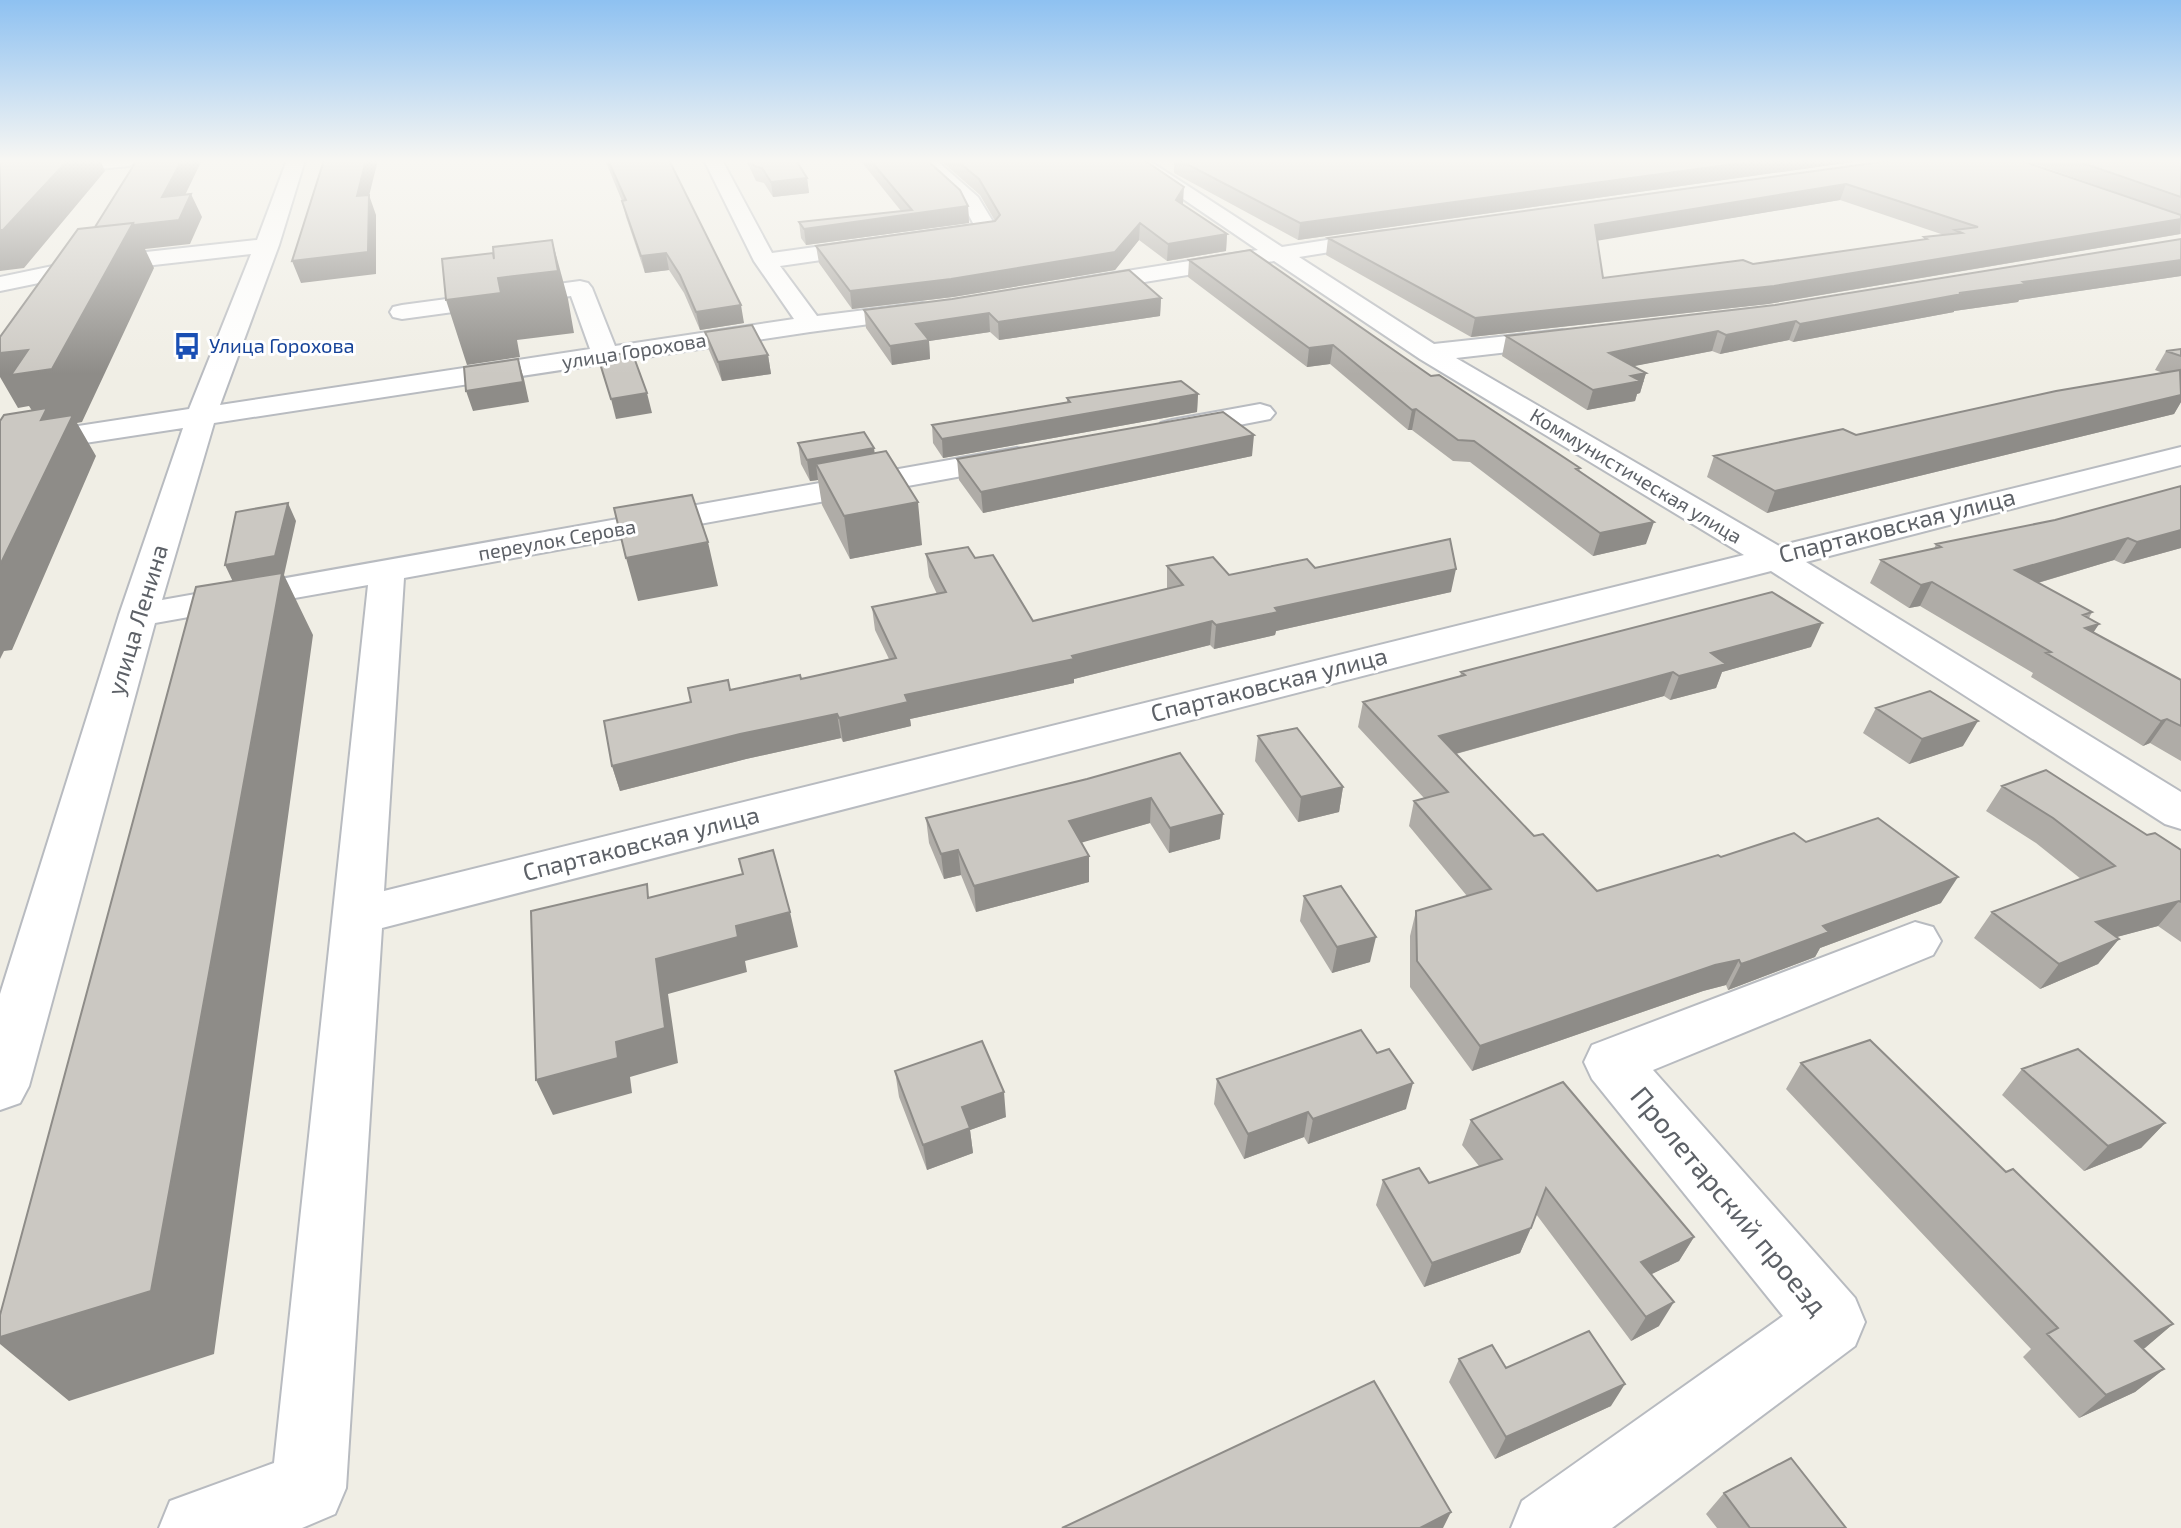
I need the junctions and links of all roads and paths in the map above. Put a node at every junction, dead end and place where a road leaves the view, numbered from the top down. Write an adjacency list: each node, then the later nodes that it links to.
1 (273, 231): 6 (street, улица Ленина)
2 (750, 231): 8 (street)
3 (978, 231): 8 (street)
4 (1249, 231): 7 (street, Коммунистическая улица)
5 (1403, 234): 7 (street)
6 (268, 245): 9 (street); 20 (street, улица Ленина)
7 (1278, 252): 11 (street); 17 (street, Коммунистическая улица)
8 (765, 261): 15 (street)
9 (91, 265): 10 (street); 12 (street)
10 (0, 284)
11 (1062, 288)
12 (75, 289)
13 (939, 308): 15 (street, улица Горохова)
14 (402, 312): 18 (street)
15 (810, 324): 18 (street, улица Горохова)
16 (1583, 336): 17 (street)
17 (1429, 353): 25 (street, Коммунистическая улица)
18 (605, 355): 20 (street, улица Горохова)
19 (1260, 413): 21 (street)
20 (201, 418): 22 (street, улица Горохова); 27 (street, улица Ленина)
21 (1135, 436)
22 (0, 447)
23 (1042, 452): 26 (street, переулок Серова)
24 (2181, 456): 25 (street, Спартаковская улица)
25 (1773, 557): 28 (street, Коммунистическая улица); 29 (street, Спартаковская улица)
26 (387, 570): 27 (street, переулок Серова); 29 (street)
27 (138, 615): 31 (street, улица Ленина)
28 (2181, 813)
29 (358, 916): 32 (street)
30 (1915, 941): 33 (street, Пролетарский проезд)
31 (0, 1086)
32 (197, 1528)
33 (1549, 1528)

